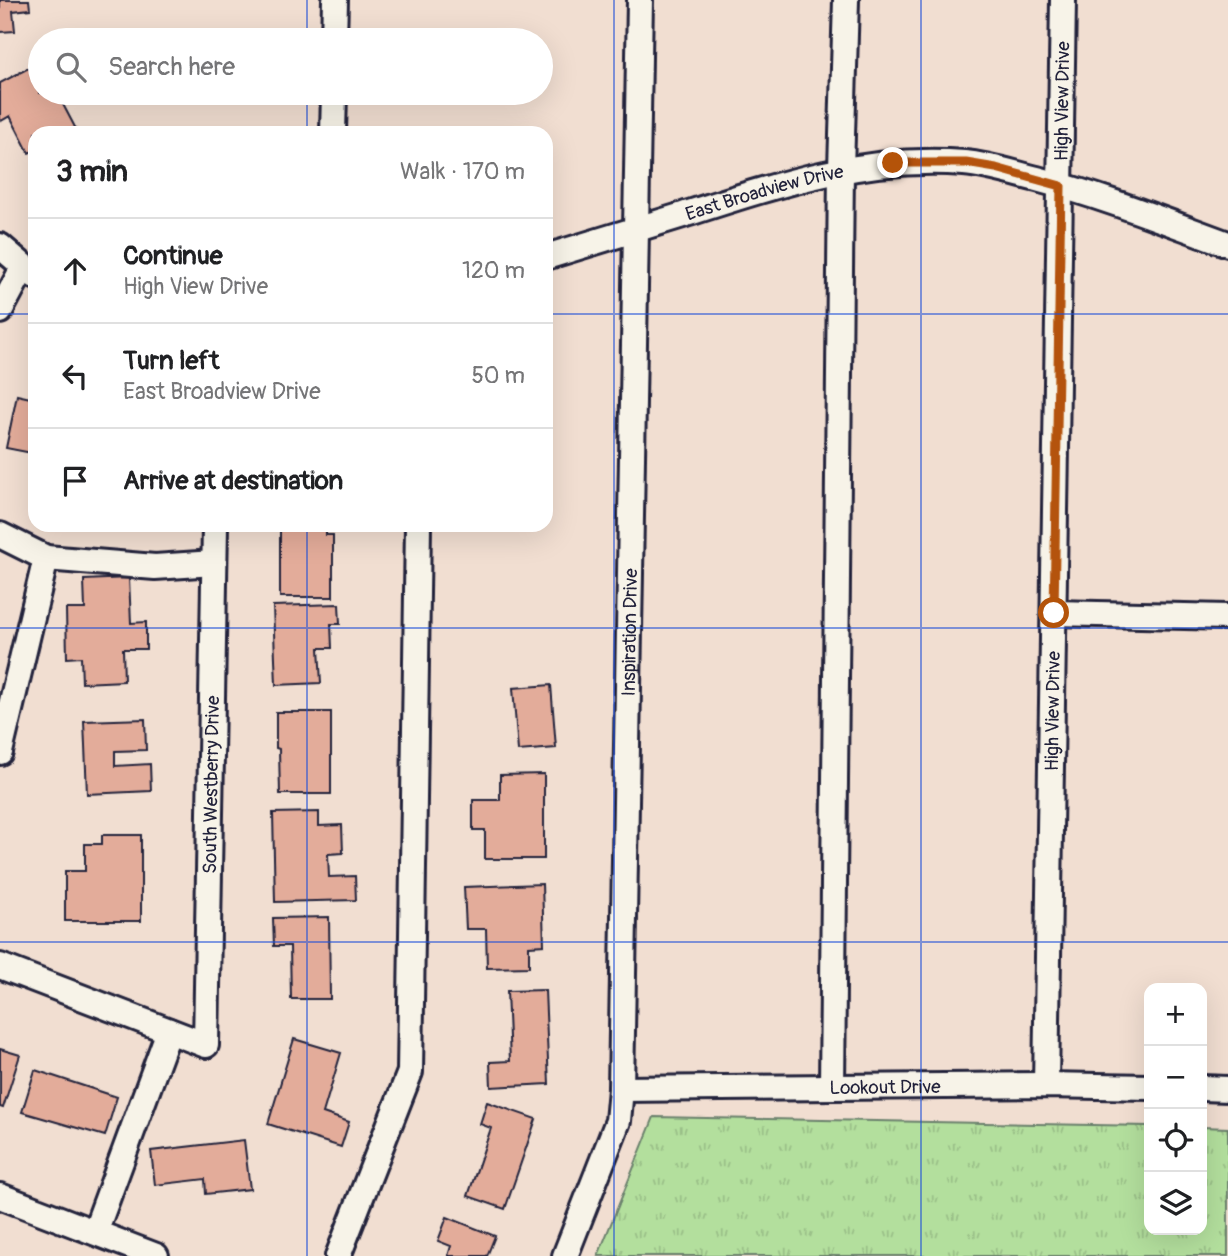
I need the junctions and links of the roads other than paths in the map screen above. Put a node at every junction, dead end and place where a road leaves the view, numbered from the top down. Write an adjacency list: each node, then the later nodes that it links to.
1 (335, 0): 5 (street)
2 (640, 0): 10 (street, Inspiration Drive)
3 (846, 0): 8 (street)
4 (1063, 0): 9 (street, High View Drive)
5 (334, 28)
6 (334, 105): 7 (street)
7 (333, 126)
8 (841, 170): 9 (street, East Broadview Drive); 10 (street, East Broadview Drive); 28 (street)
9 (1061, 186): 11 (street, East Broadview Drive); 22 (street, High View Drive)
10 (635, 230): 13 (street, East Broadview Drive); 32 (street, Inspiration Drive)
11 (1228, 244)
12 (0, 246): 14 (street)
13 (553, 255)
14 (28, 271)
15 (28, 273): 16 (street)
16 (0, 311)
17 (215, 532): 21 (street, South Westberry Drive)
18 (418, 532): 36 (street)
19 (0, 535): 20 (street)
20 (46, 558): 21 (street); 24 (street)
21 (214, 563): 26 (street, South Westberry Drive)
22 (1054, 613): 23 (street); 27 (street, High View Drive)
23 (1228, 617)
24 (0, 752)
25 (0, 966): 26 (street)
26 (169, 1031): 34 (street)
27 (1046, 1085): 28 (street, Lookout Drive); 29 (street, Lookout Drive)
28 (832, 1087): 32 (street, Lookout Drive)
29 (1144, 1087)
30 (1207, 1088): 31 (street)
31 (1228, 1088)
32 (621, 1089): 37 (street, Inspiration Drive)
33 (0, 1196): 34 (street)
34 (95, 1231): 35 (street)
35 (156, 1256)
36 (338, 1256)
37 (565, 1256)

